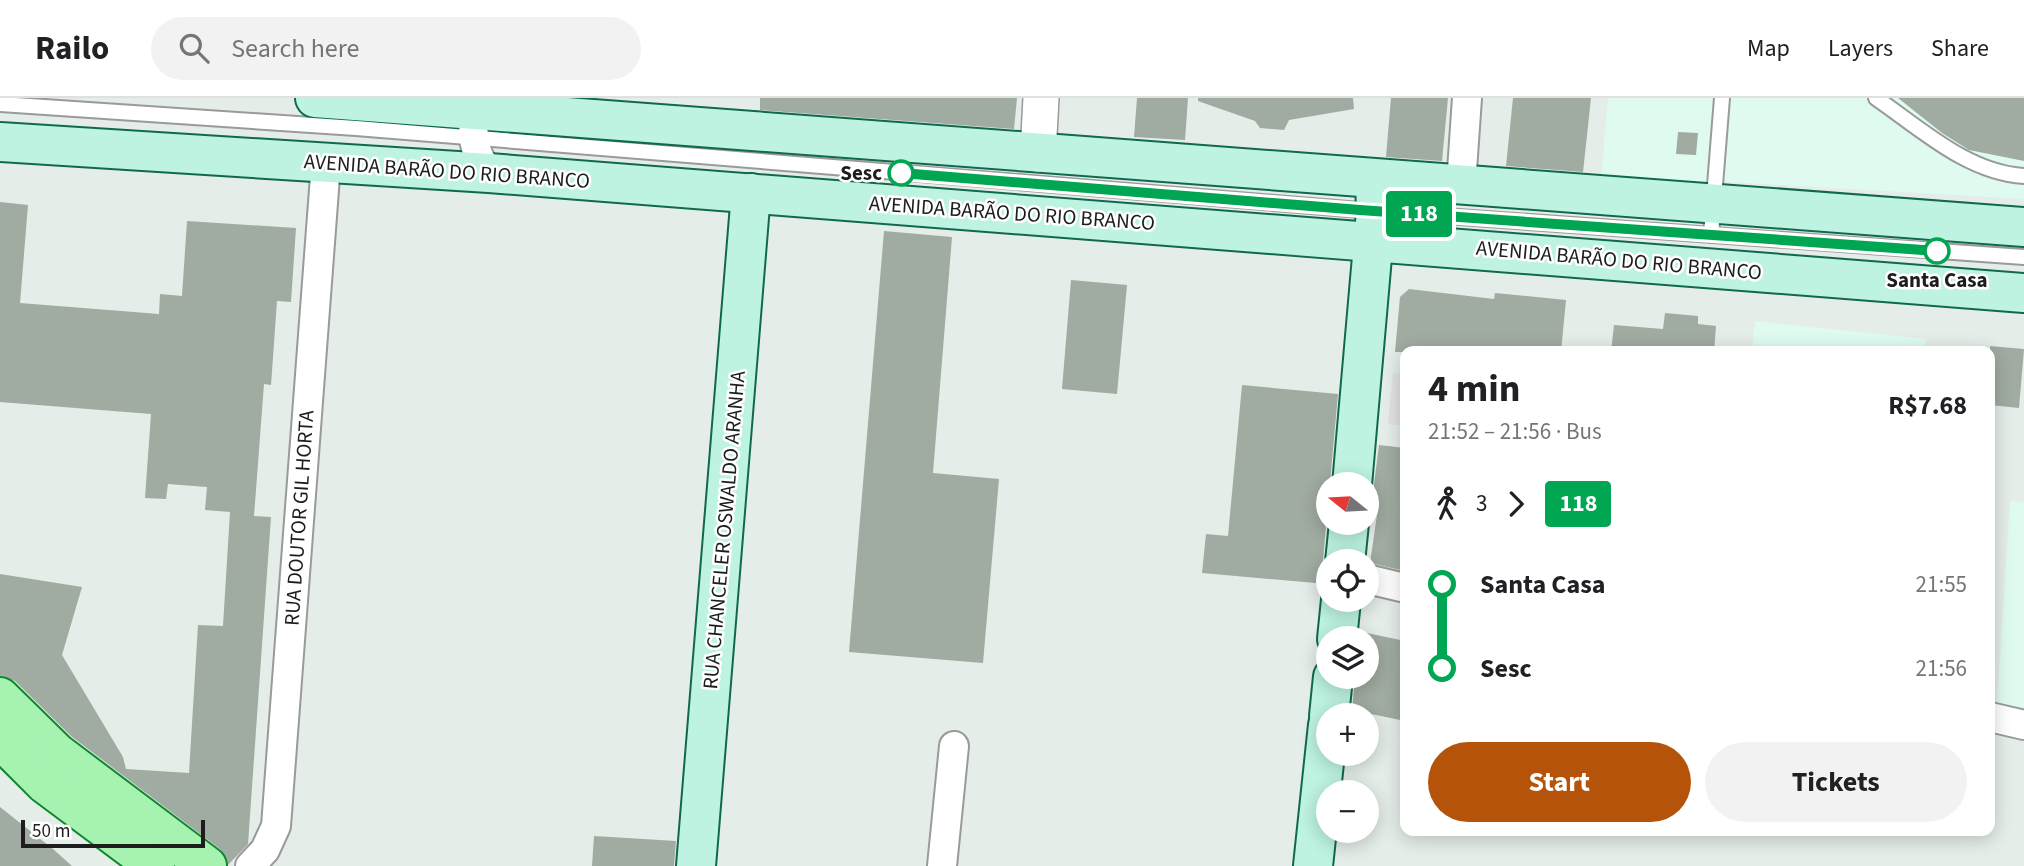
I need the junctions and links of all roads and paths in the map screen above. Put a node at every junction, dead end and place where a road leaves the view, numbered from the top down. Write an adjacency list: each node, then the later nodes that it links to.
1 (315, 98): 7 (main road, AVENIDA BARÃO DO RIO BRANCO)
2 (1041, 98): 11 (street)
3 (1467, 98): 15 (street)
4 (1722, 98): 17 (lane)
5 (1876, 98): 13 (lane)
6 (0, 104): 7 (lane, AVENIDA BARÃO DO RIO BRANCO)
7 (474, 115): 9 (lane, AVENIDA BARÃO DO RIO BRANCO); 11 (main road, AVENIDA BARÃO DO RIO BRANCO); 12 (street)
8 (0, 142): 10 (main road, AVENIDA BARÃO DO RIO BRANCO)
9 (725, 159): 11 (lane, AVENIDA BARÃO DO RIO BRANCO); 14 (lane)
10 (326, 163): 12 (main road, AVENIDA BARÃO DO RIO BRANCO); 31 (street, RUA DOUTOR GIL HORTA)
11 (1036, 169): 16 (main road, AVENIDA BARÃO DO RIO BRANCO)
12 (489, 173): 14 (main road, AVENIDA BARÃO DO RIO BRANCO)
13 (2024, 176)
14 (747, 182): 16 (main road, AVENIDA BARÃO DO RIO BRANCO); 32 (main road, RUA CHANCELER OSWALDO ARANHA)
15 (1461, 185): 16 (main road, AVENIDA BARÃO DO RIO BRANCO); 17 (main road, AVENIDA BARÃO DO RIO BRANCO)
16 (1375, 211): 17 (lane, AVENIDA BARÃO DO RIO BRANCO); 20 (main road, AVENIDA BARÃO DO RIO BRANCO); 21 (main road)
17 (1712, 219): 18 (main road, AVENIDA BARÃO DO RIO BRANCO); 19 (lane, AVENIDA BARÃO DO RIO BRANCO)
18 (2024, 227)
19 (2024, 257)
20 (2024, 293)
21 (1353, 472)
22 (1379, 582): 23 (street)
23 (1400, 587)
24 (1, 710): 29 (main road); 30 (main road)
25 (1995, 718): 26 (street)
26 (2024, 725)
27 (954, 746): 33 (street)
28 (1324, 766): 34 (main road)
29 (155, 866)
30 (207, 866)
31 (250, 866)
32 (696, 866)
33 (943, 866)
34 (1313, 866)

